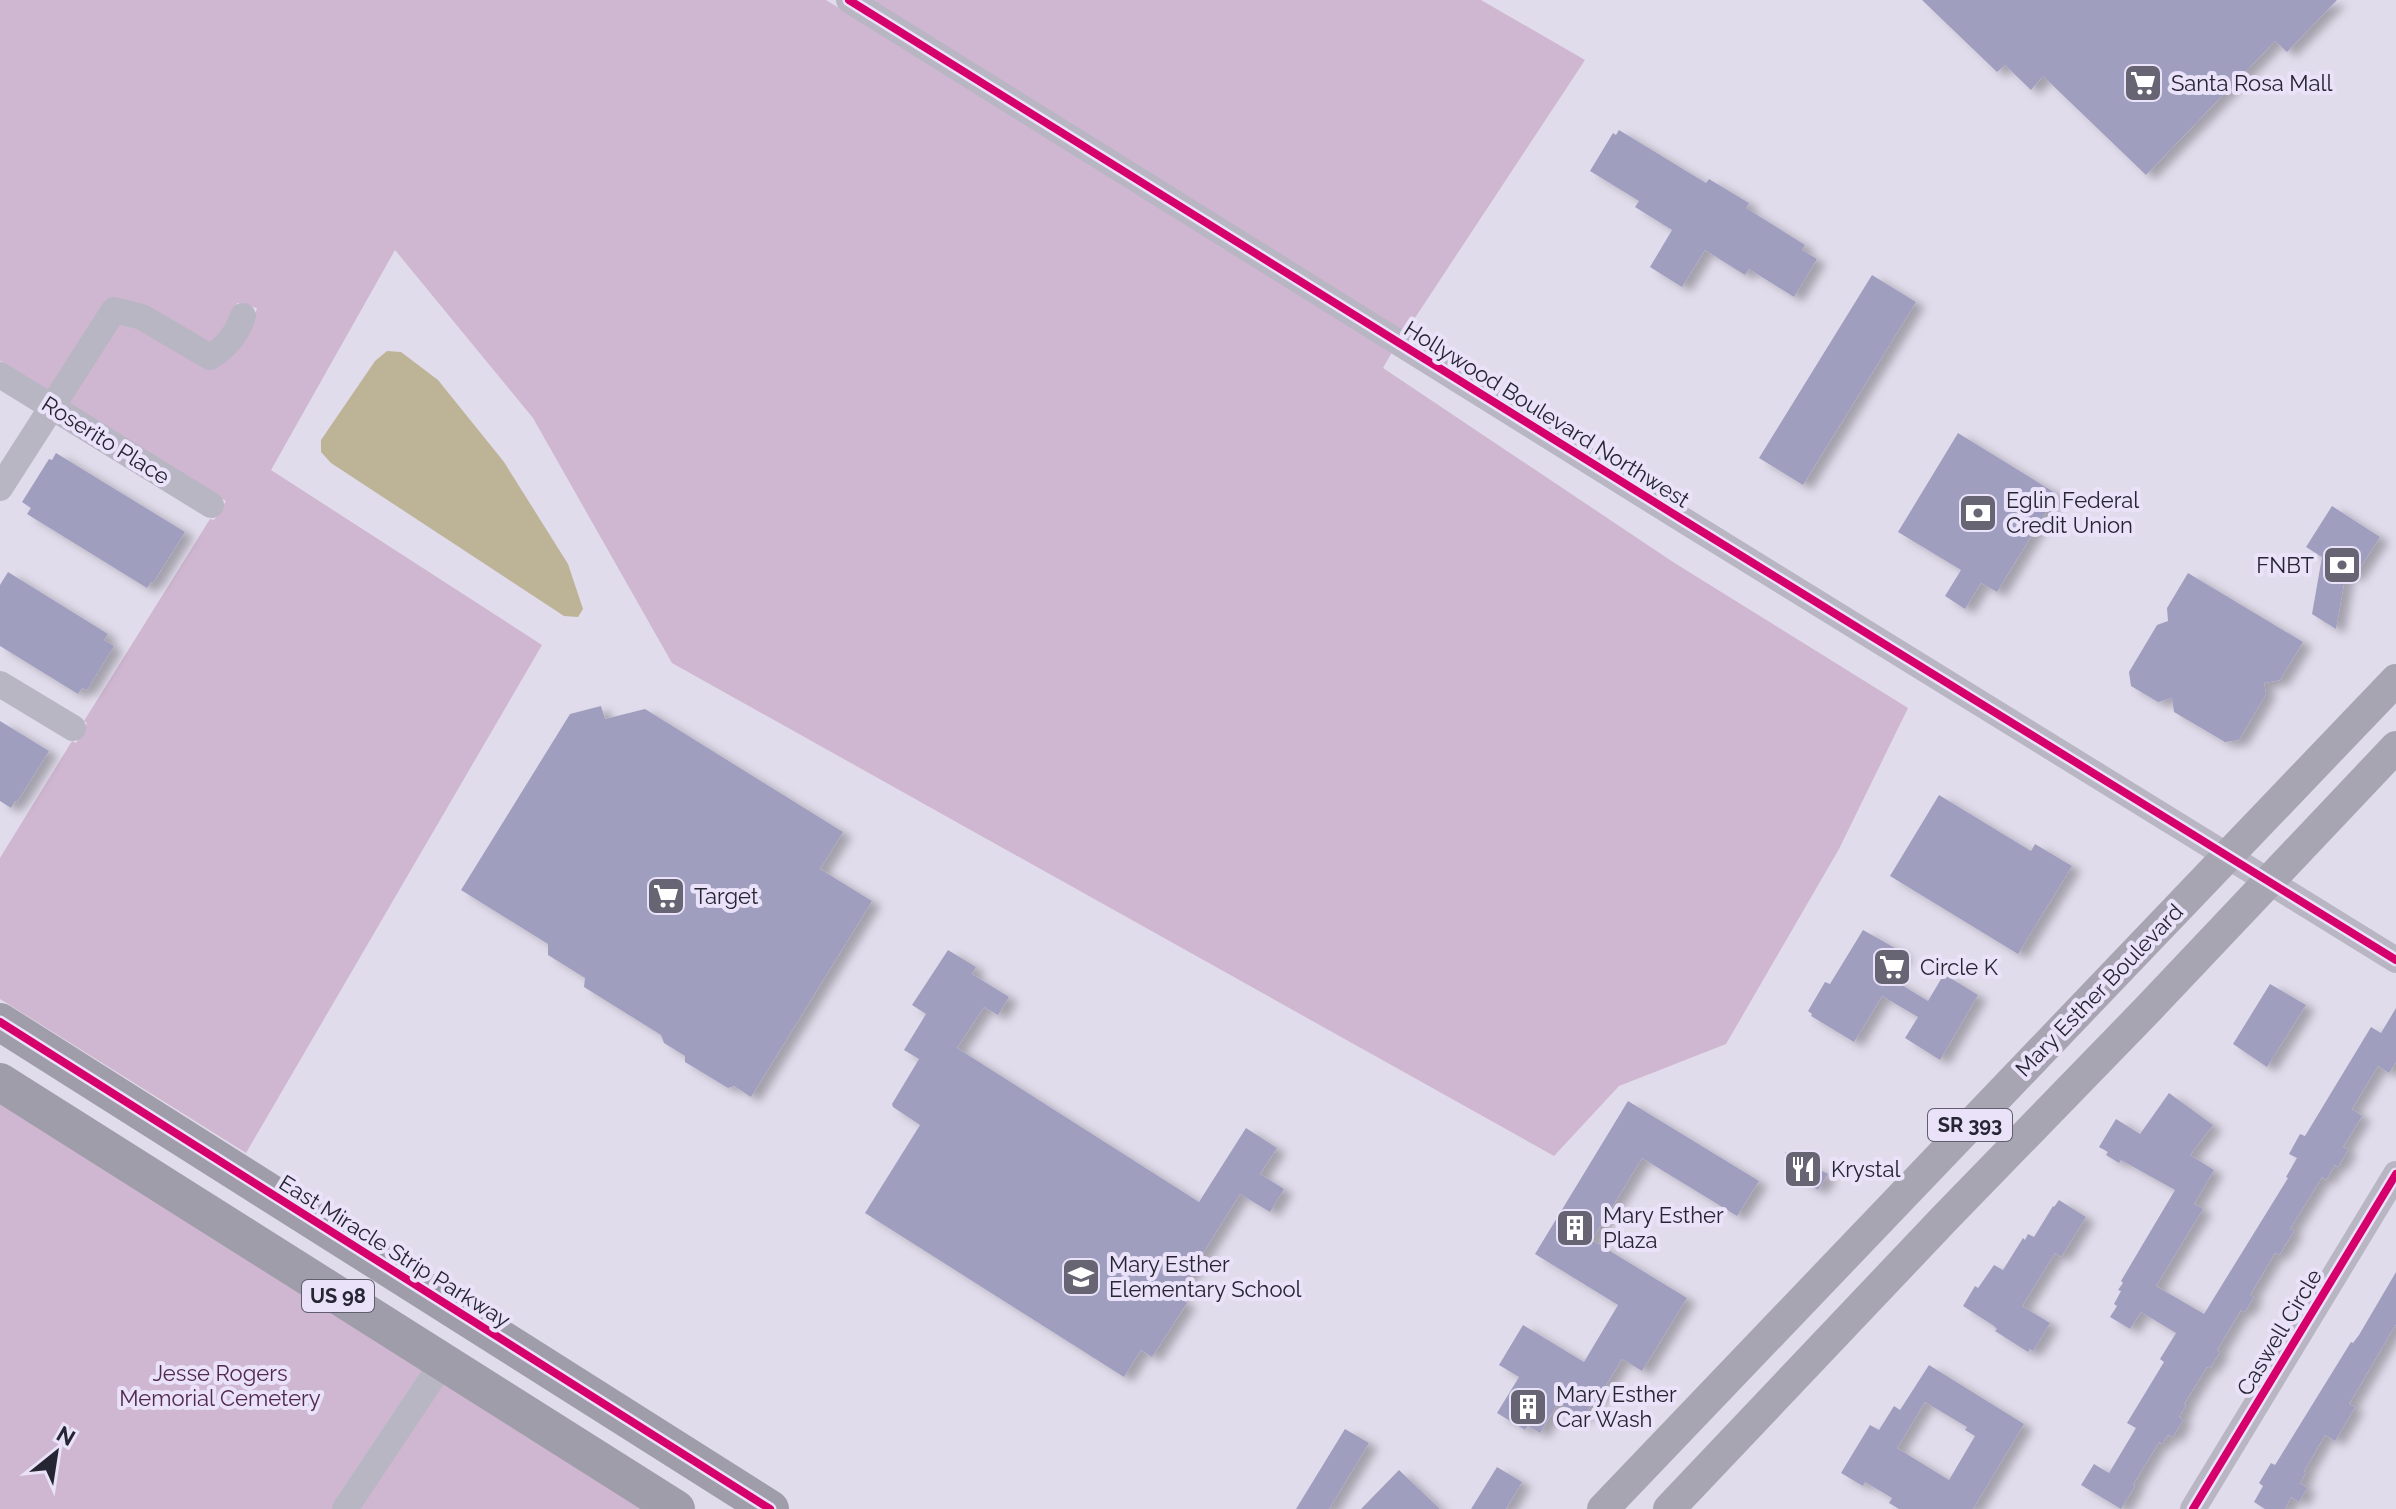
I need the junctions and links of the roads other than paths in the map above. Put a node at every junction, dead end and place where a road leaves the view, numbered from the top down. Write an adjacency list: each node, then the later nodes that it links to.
1 (849, 0): 11 (street, Hollywood Boulevard Northwest)
2 (243, 316): 4 (street)
3 (0, 375): 4 (street, Roserito Place)
4 (51, 406): 5 (street); 6 (street, Roserito Place)
5 (0, 488)
6 (211, 505)
7 (2396, 680): 11 (main road, Mary Esther Boulevard / SR 393)
8 (0, 684): 9 (street)
9 (73, 728)
10 (2396, 747): 12 (main road, SR 393)
11 (2227, 856): 12 (street, Hollywood Boulevard Northwest); 21 (main road, Mary Esther Boulevard / SR 393)
12 (2269, 882): 13 (street, Hollywood Boulevard Northwest); 22 (main road, SR 393)
13 (2396, 960)
14 (0, 1022): 20 (highway, East Miracle Strip Parkway / US 98)
15 (0, 1082): 17 (highway, US 98)
16 (2396, 1174): 23 (street, Caswell Circle)
17 (443, 1362): 18 (street); 19 (highway, US 98)
18 (345, 1509)
19 (676, 1509)
20 (770, 1509)
21 (1603, 1509)
22 (1669, 1509)
23 (2193, 1509)

